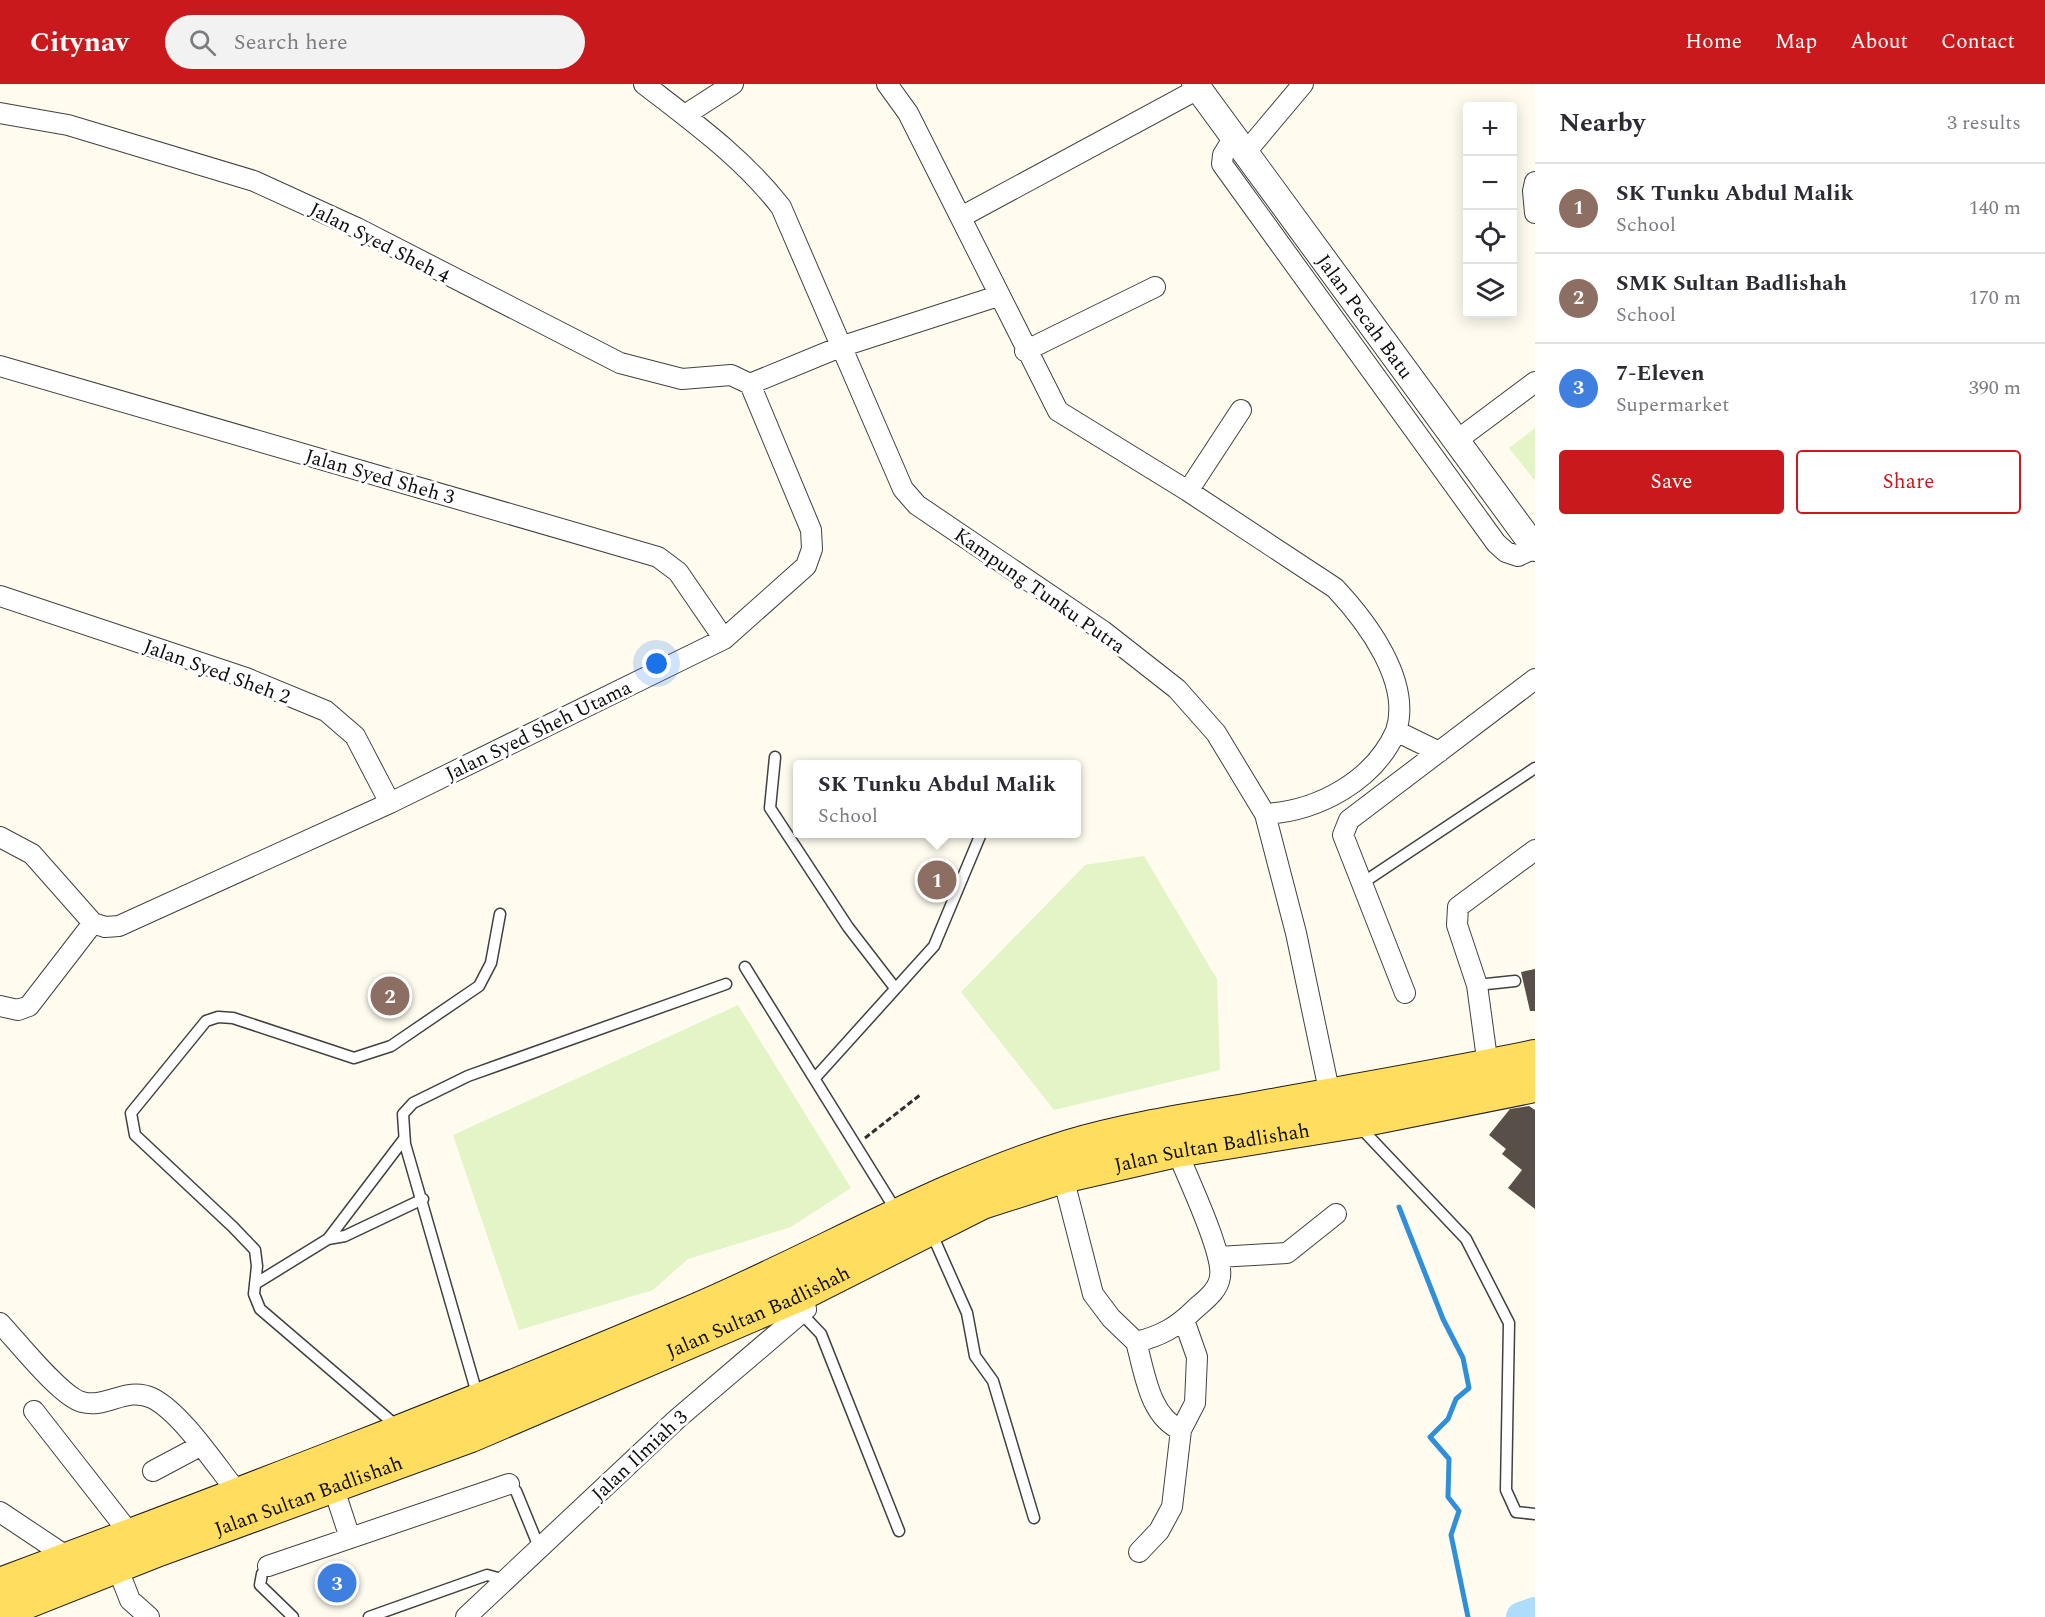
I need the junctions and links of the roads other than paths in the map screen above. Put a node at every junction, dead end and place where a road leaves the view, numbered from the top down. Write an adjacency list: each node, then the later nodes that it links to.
1 (644, 84): 7 (street, Kampung Tunku Putra)
2 (733, 84): 7 (street)
3 (887, 84): 11 (street)
4 (1303, 84): 8 (street)
5 (1197, 86): 8 (street, Jalan Pecah Batu); 11 (street)
6 (0, 112): 18 (street, Jalan Syed Sheh 4)
7 (685, 115): 14 (street, Kampung Tunku Putra)
8 (1239, 145): 20 (street, Jalan Pecah Batu); 22 (street)
9 (1535, 182): 10 (street)
10 (1535, 213)
11 (961, 217): 13 (street)
12 (1155, 287): 15 (street)
13 (998, 296): 14 (street); 15 (street)
14 (840, 347): 18 (street); 31 (street, Kampung Tunku Putra)
15 (1025, 351): 21 (street)
16 (0, 366): 24 (street, Jalan Syed Sheh 3)
17 (1535, 382): 20 (street)
18 (750, 384): 24 (street, Jalan Syed Sheh Utama)
19 (1241, 410): 21 (street)
20 (1456, 441): 22 (street, Jalan Pecah Batu)
21 (1188, 491): 26 (street)
22 (1535, 548)
23 (0, 596): 30 (street, Jalan Syed Sheh 2)
24 (724, 639): 30 (street, Jalan Syed Sheh Utama)
25 (1535, 679): 27 (street)
26 (1396, 730): 27 (street); 31 (street)
27 (1439, 752): 35 (street)
28 (775, 757): 42 (lane)
29 (1535, 768): 35 (lane)
30 (390, 803): 37 (street, Jalan Syed Sheh Utama)
31 (1265, 814): 49 (street, Kampung Tunku Putra)
32 (0, 837): 37 (street)
33 (979, 838): 42 (lane)
34 (1535, 850): 41 (street)
35 (1364, 882): 43 (street)
36 (500, 914): 60 (lane)
37 (99, 925): 44 (street)
38 (745, 967): 47 (lane)
39 (1515, 981): 41 (lane)
40 (726, 984): 51 (lane)
41 (1477, 985): 46 (street)
42 (895, 988): 47 (lane)
43 (1405, 993)
44 (0, 1006)
45 (1535, 1056): 46 (main road, Jalan Sultan Badlishah)
46 (1488, 1066): 49 (main road, Jalan Sultan Badlishah)
47 (815, 1078): 56 (lane)
48 (1535, 1086): 50 (main road, Jalan Sultan Badlishah)
49 (1330, 1095): 56 (main road, Jalan Sultan Badlishah)
50 (1355, 1122): 52 (main road, Jalan Sultan Badlishah); 76 (lane)
51 (404, 1139): 54 (lane); 58 (lane)
52 (1177, 1151): 53 (main road, Jalan Sultan Badlishah); 59 (street)
53 (1063, 1177): 57 (main road, Jalan Sultan Badlishah); 64 (street)
54 (423, 1199): 58 (lane); 66 (lane)
55 (1336, 1214): 59 (street)
56 (898, 1215): 65 (main road, Jalan Sultan Badlishah)
57 (929, 1228): 61 (main road, Jalan Sultan Badlishah); 77 (lane)
58 (328, 1239): 60 (lane)
59 (1218, 1257): 62 (street)
60 (255, 1284): 69 (lane)
61 (802, 1303): 65 (main road, Jalan Sultan Badlishah); 78 (lane); 81 (street, Jalan Ilmiah 3)
62 (1184, 1320): 64 (street); 68 (street)
63 (0, 1323): 70 (street)
64 (1136, 1342): 68 (street)
65 (527, 1396): 66 (main road, Jalan Sultan Badlishah); 73 (main road, Jalan Sultan Badlishah)
66 (479, 1400): 69 (main road, Jalan Sultan Badlishah)
67 (34, 1411): 79 (street)
68 (1181, 1430): 82 (street)
69 (402, 1431): 74 (main road, Jalan Sultan Badlishah)
70 (201, 1446): 71 (street); 74 (street)
71 (153, 1471)
72 (509, 1484): 80 (street); 81 (lane)
73 (333, 1486): 80 (street); 85 (main road, Jalan Sultan Badlishah)
74 (238, 1493): 79 (main road, Jalan Sultan Badlishah)
75 (0, 1512): 83 (street)
76 (1535, 1514)
77 (1034, 1518)
78 (899, 1531)
79 (131, 1535): 83 (main road, Jalan Sultan Badlishah)
80 (350, 1538): 84 (street)
81 (539, 1547): 86 (street, Jalan Ilmiah 3)
82 (1139, 1552)
83 (69, 1558): 87 (main road, Jalan Sultan Badlishah)
84 (268, 1566): 90 (lane)
85 (117, 1568): 88 (main road, Jalan Sultan Badlishah); 89 (street)
86 (505, 1580): 91 (lane); 92 (street, Jalan Ilmiah 3)
87 (0, 1584)
88 (0, 1613)
89 (149, 1617)
90 (293, 1617)
91 (369, 1617)
92 (466, 1617)

